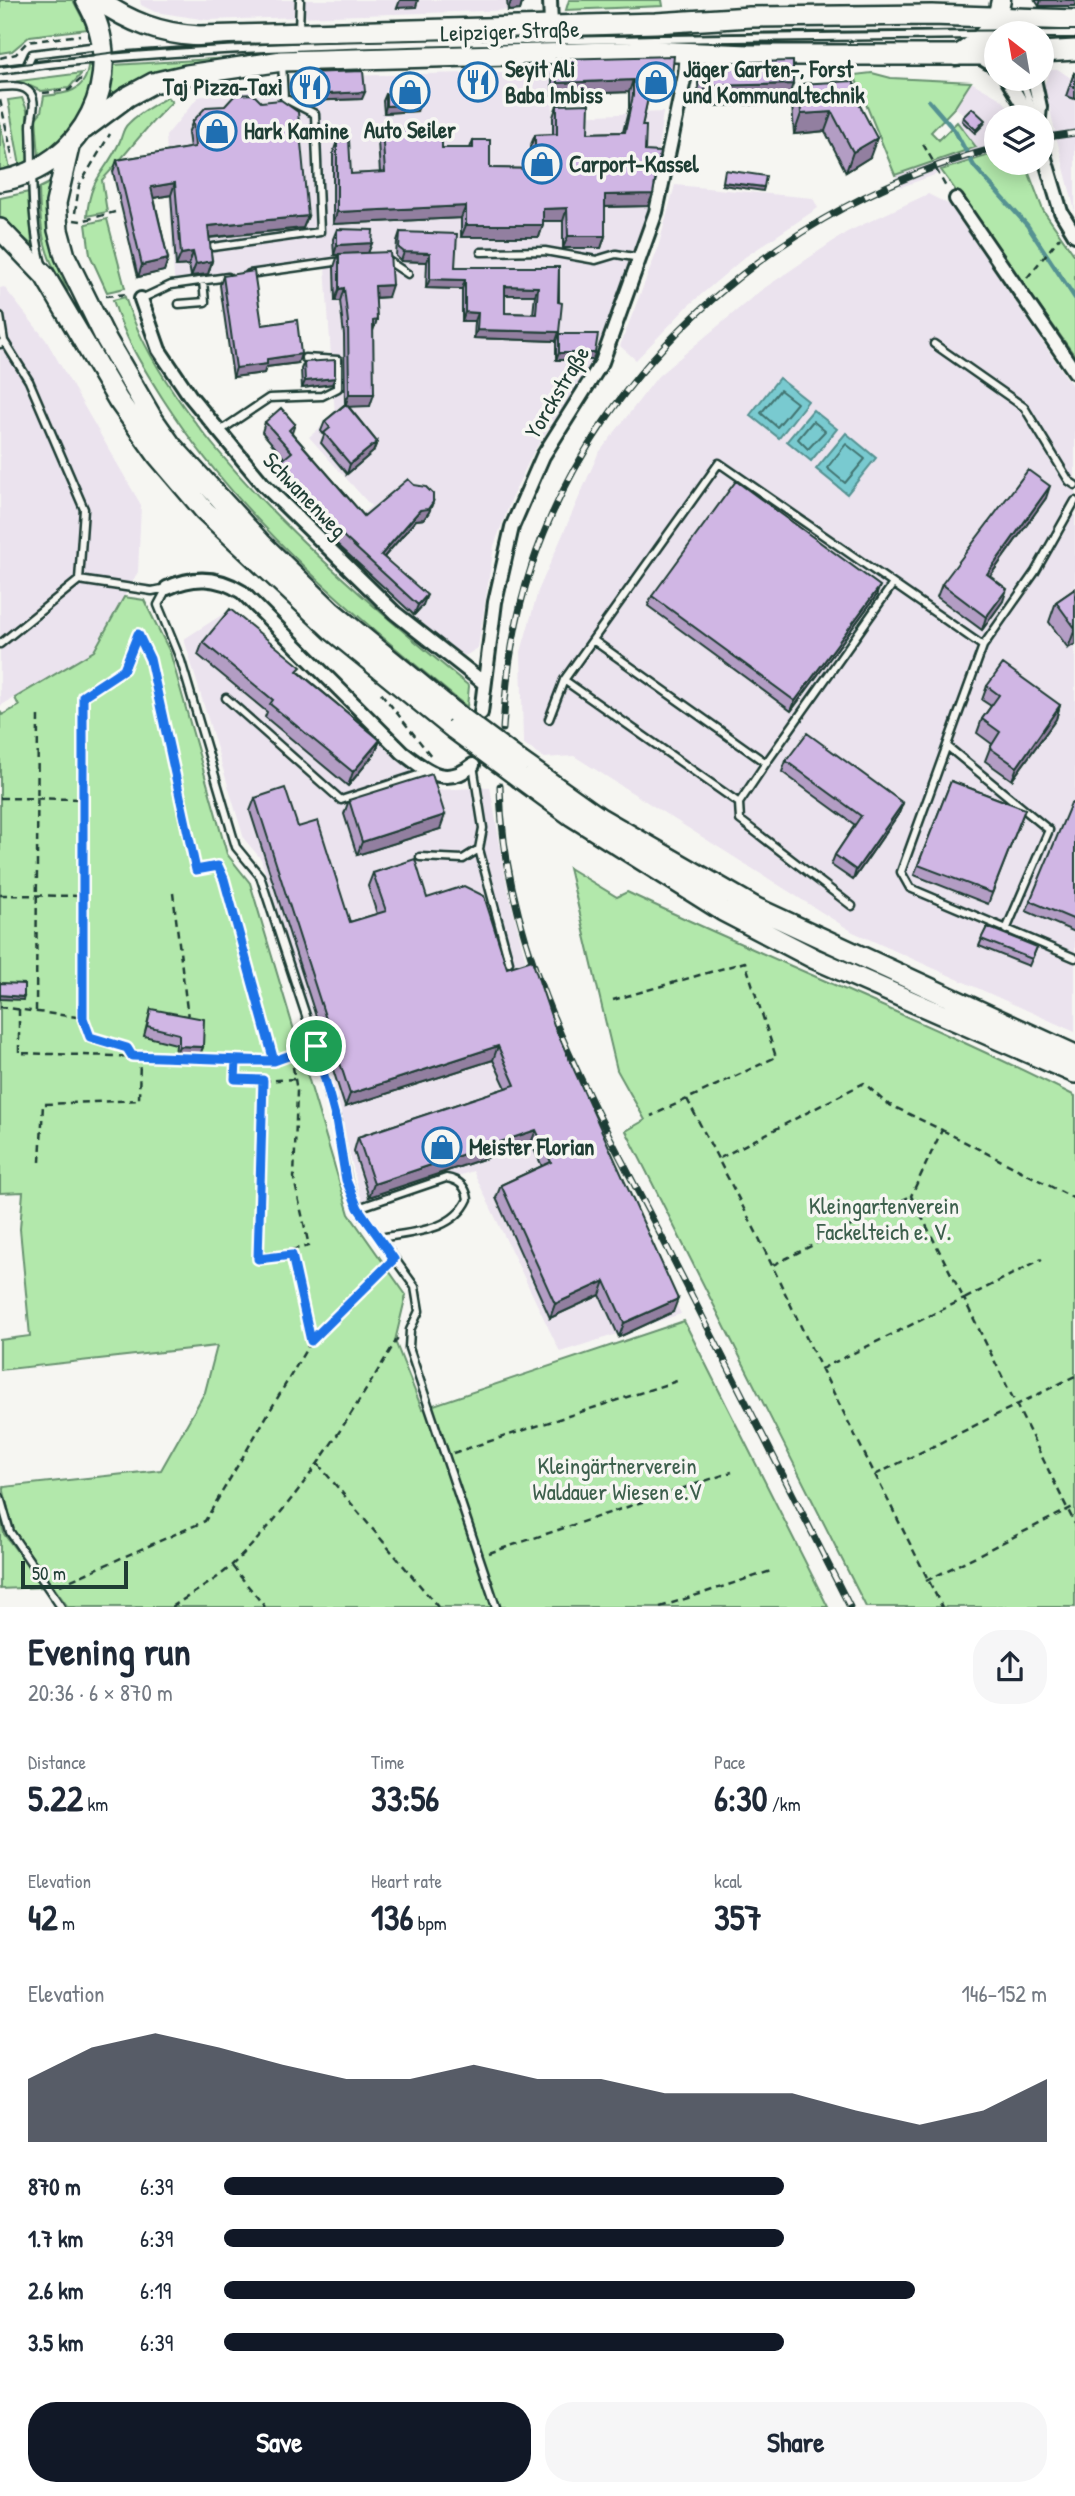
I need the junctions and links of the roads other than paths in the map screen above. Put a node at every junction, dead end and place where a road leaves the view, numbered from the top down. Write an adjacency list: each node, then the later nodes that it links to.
1 (86, 0): 14 (main road)
2 (98, 0): 10 (main road, Leipziger Straße)
3 (300, 0): 10 (lane)
4 (550, 0): 8 (street)
5 (1075, 20): 6 (main road, Leipziger Straße)
6 (1054, 21)
7 (984, 22): 8 (main road, Leipziger Straße)
8 (551, 25): 10 (main road, Leipziger Straße)
9 (984, 25): 15 (lane)
10 (299, 33)
11 (984, 34): 18 (main road)
12 (1054, 34): 13 (lane)
13 (1075, 34)
14 (98, 45): 15 (lane); 21 (lane); 21 (lane); 24 (main road)
15 (687, 45): 18 (main road, Leipziger Straße); 20 (main road, Leipziger Straße); 35 (street, Yorckstraße)
16 (1075, 50): 17 (main road)
17 (1054, 51)
18 (956, 56): 19 (main road, Leipziger Straße)
19 (984, 56)
20 (282, 61): 24 (main road, Leipziger Straße); 32 (lane)
21 (26, 67): 22 (lane)
22 (0, 70)
23 (0, 87): 26 (lane)
24 (84, 128): 25 (main road)
25 (69, 147): 26 (main road); 61 (main road)
26 (24, 168): 28 (main road); 38 (lane)
27 (1050, 175): 31 (street)
28 (0, 181)
29 (956, 200): 46 (street)
30 (0, 229): 38 (main road)
31 (1075, 235)
32 (213, 247)
33 (481, 252): 35 (lane)
34 (374, 258): 37 (lane)
35 (640, 258): 57 (street, Yorckstraße)
36 (347, 260): 39 (lane)
37 (408, 274)
38 (45, 276): 61 (main road)
39 (203, 281): 40 (lane); 41 (lane)
40 (141, 299): 47 (street, Schwanenweg)
41 (179, 304)
42 (0, 316): 43 (lane)
43 (2, 343): 50 (lane)
44 (934, 344): 48 (lane)
45 (305, 358): 47 (lane)
46 (1075, 372)
47 (218, 432): 57 (street, Schwanenweg)
48 (1075, 485)
49 (1075, 501): 55 (lane)
50 (79, 580): 52 (lane); 54 (lane)
51 (894, 584): 53 (lane); 55 (lane); 63 (lane)
52 (167, 588): 66 (street); 76 (lane)
53 (593, 640): 56 (lane); 63 (lane)
54 (0, 644)
55 (983, 646): 62 (lane)
56 (564, 680): 60 (lane); 67 (lane)
57 (484, 683): 59 (street, Yorckstraße)
58 (226, 698): 66 (lane)
59 (481, 713)
60 (550, 719)
61 (454, 720): 65 (main road, bridge)
62 (947, 746): 71 (lane); 71 (lane)
63 (766, 763): 67 (lane)
64 (473, 765): 66 (street); 68 (lane)
65 (521, 770): 74 (main road); 75 (main road)
66 (427, 772)
67 (739, 803): 70 (lane)
68 (479, 849): 69 (lane); 73 (lane)
69 (420, 857)
70 (852, 906)
71 (1006, 930): 72 (lane)
72 (1075, 958)
73 (509, 962)
74 (1075, 1055)
75 (1075, 1073)
76 (358, 1208): 77 (lane); 77 (lane)
77 (380, 1238): 80 (lane)
78 (0, 1497): 79 (lane)
79 (61, 1607)
80 (496, 1607)

